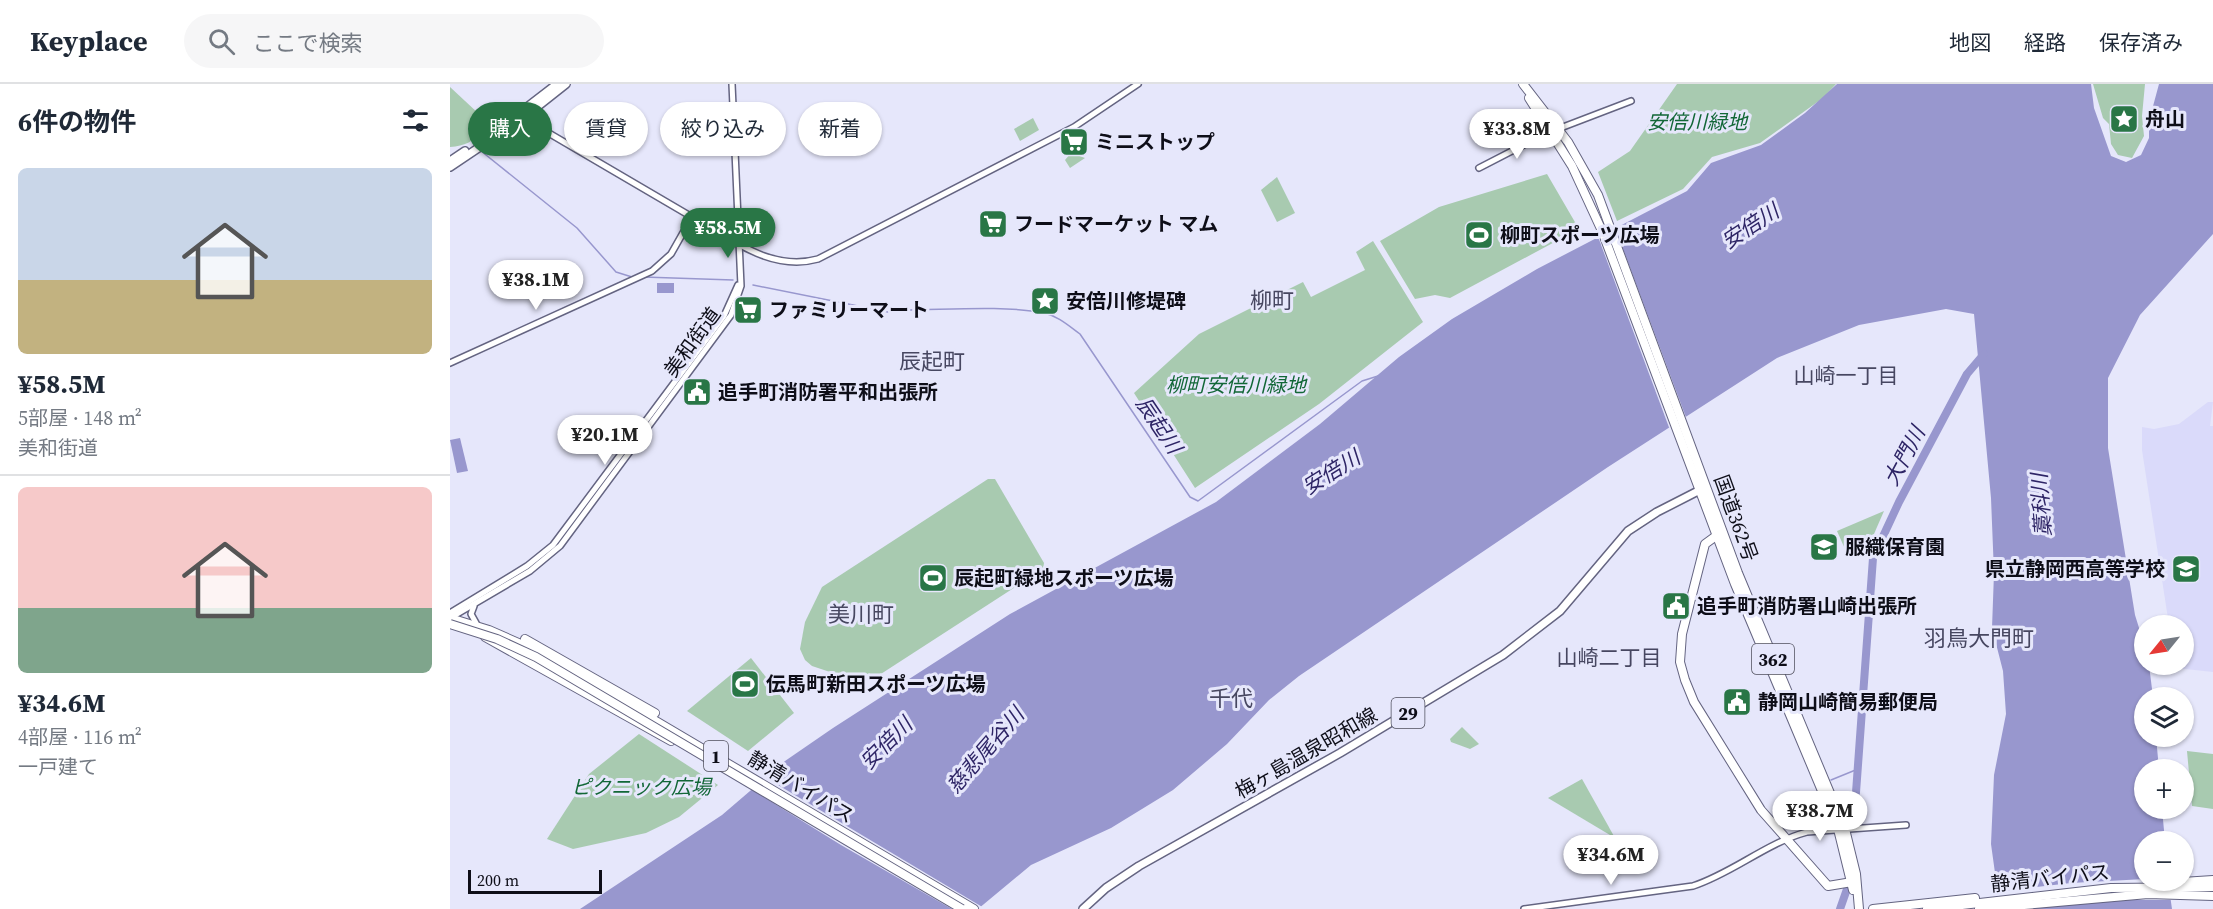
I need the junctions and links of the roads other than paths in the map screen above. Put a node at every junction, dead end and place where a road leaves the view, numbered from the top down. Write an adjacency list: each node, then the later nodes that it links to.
1 (557, 84): 13 (main road)
2 (566, 84): 7 (main road)
3 (732, 84): 17 (street, 美和街道)
4 (1138, 84): 17 (street)
5 (1521, 84): 11 (highway, 362)
6 (1630, 101): 8 (street)
7 (543, 102)
8 (1563, 127)
9 (1545, 134): 15 (street)
10 (552, 135): 16 (street)
11 (1564, 144): 20 (highway, 国道362号 / 362); 21 (highway, 国道362号 / 362)
12 (468, 155): 14 (main road)
13 (450, 161)
14 (450, 167)
15 (1479, 168)
16 (692, 217): 17 (street); 19 (street)
17 (740, 244): 18 (street, 美和街道)
18 (740, 274): 23 (street, 美和街道); 24 (street, 美和街道)
19 (450, 363)
20 (1706, 484): 21 (main road, 梅ヶ島温泉昭和線 / 29); 29 (highway, 国道362号 / 362)
21 (1698, 489): 22 (highway, 国道362号 / 362); 42 (main road, 梅ヶ島温泉昭和線 / 29)
22 (1716, 536): 29 (highway, 国道362号 / 362); 30 (highway, 国道362号)
23 (477, 602): 24 (street, 美和街道); 25 (street)
24 (450, 618): 25 (highway); 26 (highway, bridge); 26 (highway, 静清バイパス / 1, bridge); 27 (highway, 静清バイパス / 1)
25 (476, 623): 27 (highway)
26 (718, 764): 40 (highway, 静清バイパス / 1, bridge)
27 (731, 765): 41 (highway, 静清バイパス / 1)
28 (1906, 825): 29 (street)
29 (1841, 829): 30 (street); 32 (highway, 国道362号 / 362); 44 (highway, 国道362号 / 362)
30 (1785, 839): 32 (highway, 国道362号); 43 (street)
31 (2213, 880): 33 (highway)
32 (1852, 882): 44 (highway, 国道362号 / 362)
33 (2194, 883)
34 (2213, 887): 35 (highway, 静清バイパス)
35 (2194, 888)
36 (2135, 891): 37 (highway, 静清バイパス); 38 (highway, 静清バイパス); 39 (highway)
37 (2213, 896)
38 (2039, 898): 45 (highway); 46 (highway, 静清バイパス); 47 (highway, 静清バイパス); 48 (highway)
39 (2213, 901)
40 (962, 909)
41 (974, 909)
42 (1083, 909)
43 (1524, 909)
44 (1858, 909)
45 (1874, 909)
46 (1927, 909)
47 (1979, 909)
48 (2007, 909)

